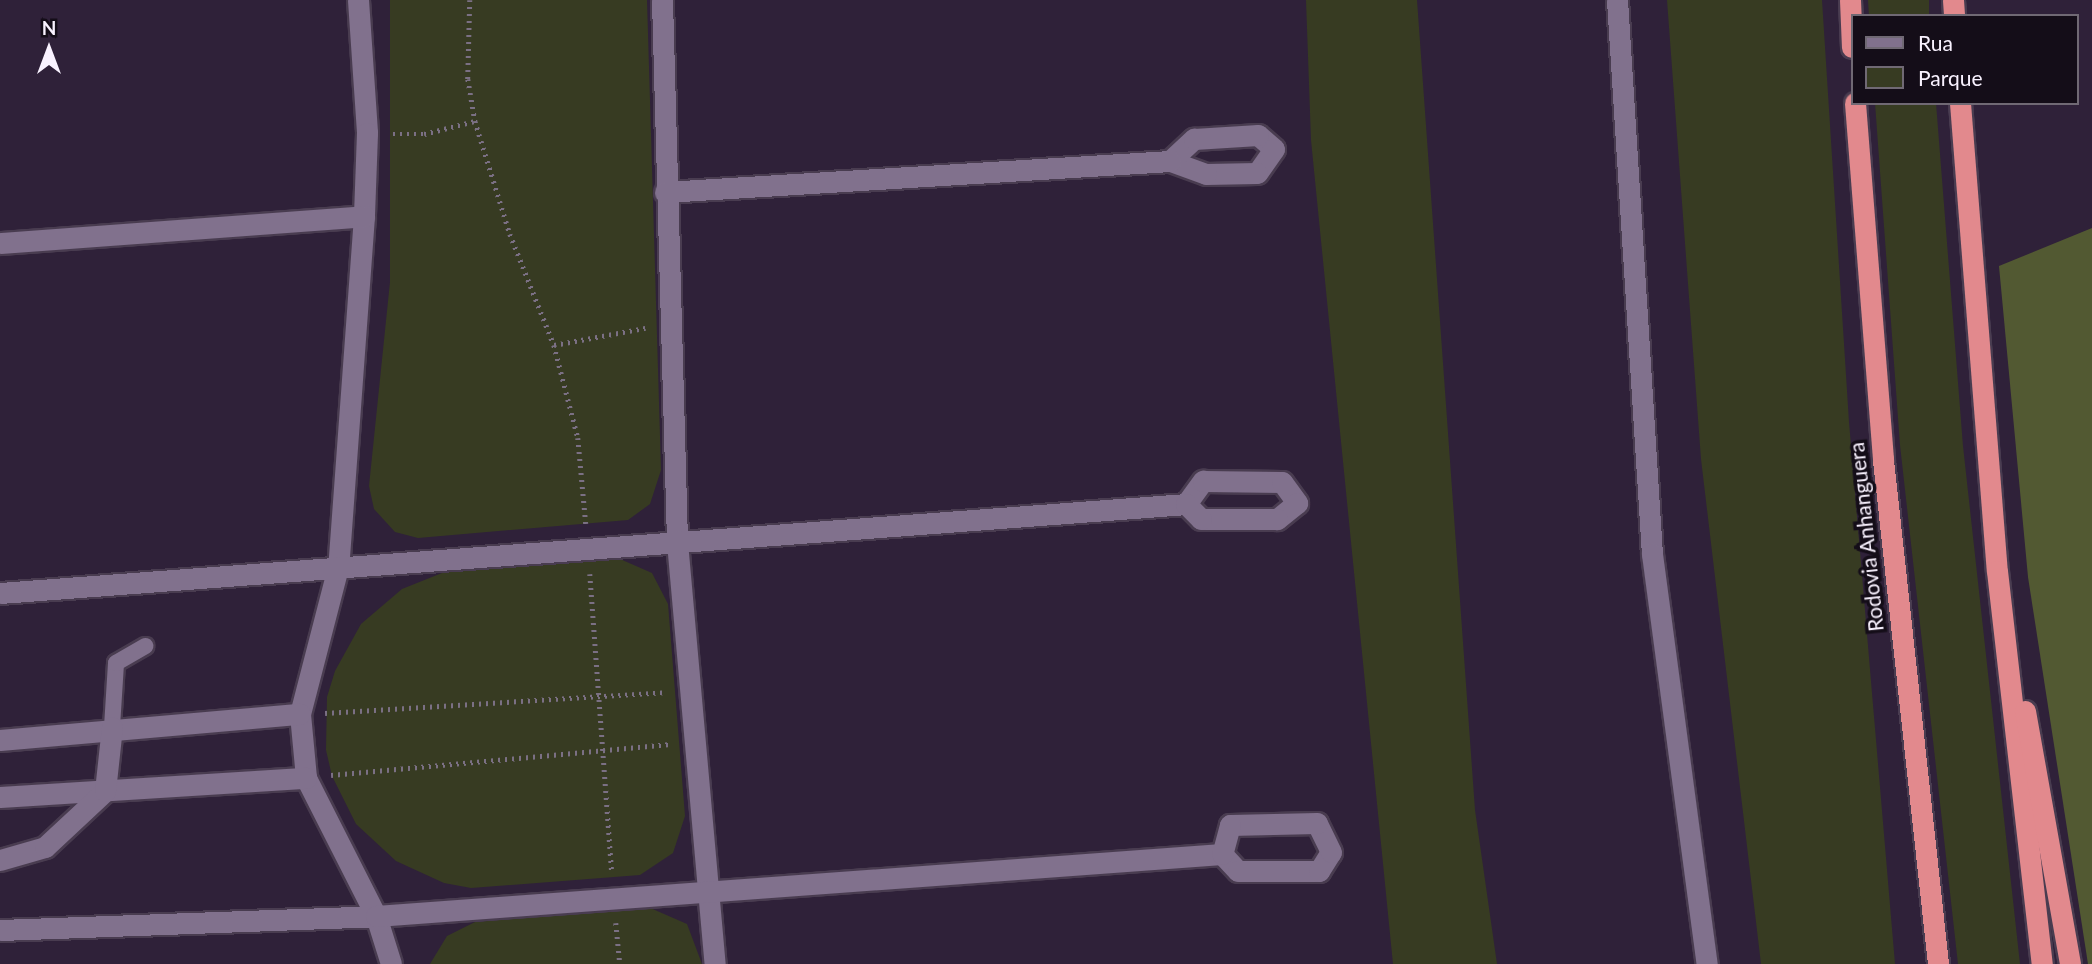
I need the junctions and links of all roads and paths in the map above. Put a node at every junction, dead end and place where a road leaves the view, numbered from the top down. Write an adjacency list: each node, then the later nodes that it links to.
1 (358, 0): 8 (street)
2 (470, 0): 7 (path)
3 (662, 0): 10 (street)
4 (1617, 0): 42 (street)
5 (1855, 105): 34 (highway, Rodovia Anhanguera)
6 (1960, 105): 19 (highway)
7 (475, 121): 8 (path); 14 (path)
8 (367, 133): 11 (street)
9 (1170, 161): 10 (street)
10 (665, 192): 13 (street)
11 (364, 216): 12 (street); 18 (street)
12 (0, 243)
13 (667, 329): 14 (path); 16 (street)
14 (554, 345): 17 (path)
15 (1186, 504): 16 (street)
16 (677, 542): 17 (street); 22 (street)
17 (588, 550): 18 (street); 23 (path)
18 (338, 567): 20 (street); 24 (street)
19 (1997, 571): 45 (highway); 46 (highway)
20 (0, 593)
21 (146, 646): 25 (lane)
22 (687, 691): 23 (path); 27 (street)
23 (601, 698): 24 (path); 28 (path)
24 (300, 714): 25 (street); 29 (street)
25 (111, 727): 26 (street); 30 (street)
26 (0, 740)
27 (693, 743): 28 (path); 35 (street)
28 (605, 747): 29 (path); 36 (path)
29 (306, 778): 30 (street); 37 (street)
30 (105, 792): 31 (street); 33 (street)
31 (0, 797)
32 (1222, 855): 32 (street); 35 (street)
33 (0, 860)
34 (1923, 868): 43 (highway); 44 (highway, Rodovia Anhanguera)
35 (705, 891): 36 (street); 41 (street)
36 (613, 900): 37 (street); 40 (path)
37 (376, 916): 38 (street); 39 (street)
38 (0, 930)
39 (391, 964)
40 (620, 964)
41 (715, 964)
42 (1707, 964)
43 (1925, 964)
44 (1937, 964)
45 (2042, 964)
46 (2070, 964)

